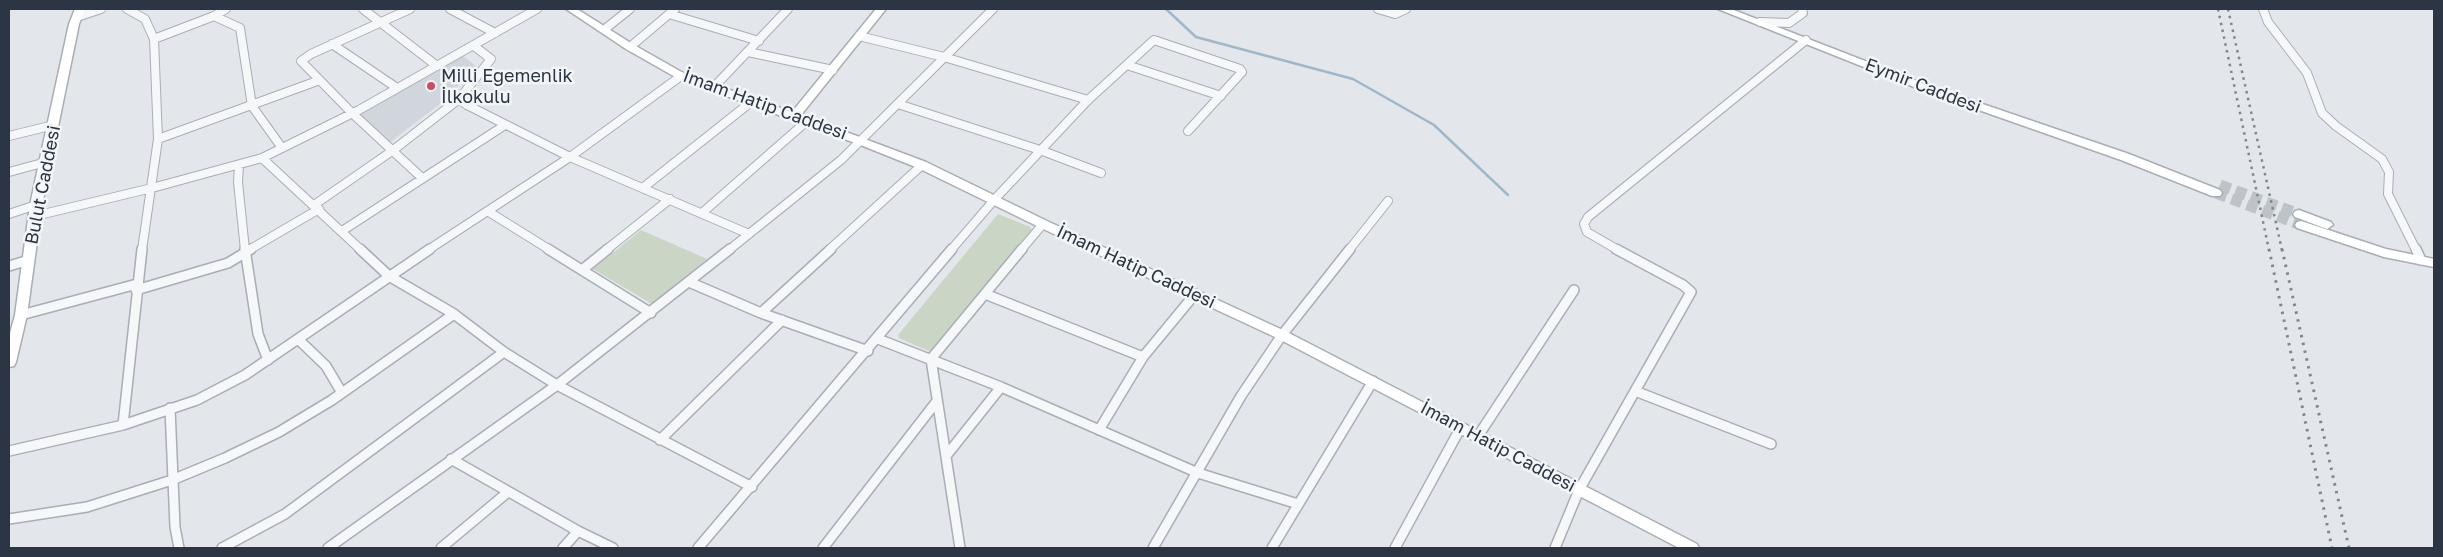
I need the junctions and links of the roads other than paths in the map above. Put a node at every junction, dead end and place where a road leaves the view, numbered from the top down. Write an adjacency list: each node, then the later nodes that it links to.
1 (101, 9): 19 (street)
2 (127, 9): 26 (street)
3 (226, 9): 20 (street)
4 (363, 9): 22 (street)
5 (410, 9): 22 (street)
6 (450, 9): 24 (street)
7 (538, 9): 24 (street)
8 (571, 9): 23 (street, İmam Hatip Caddesi)
9 (630, 9): 23 (street)
10 (788, 9): 28 (street)
11 (881, 9): 25 (street)
12 (993, 9): 33 (street)
13 (1378, 9): 14 (street)
14 (1406, 9)
15 (1723, 9): 21 (street, Eymir Caddesi)
16 (1802, 9): 21 (street)
17 (2263, 9): 84 (street)
18 (672, 11): 28 (street); 31 (street)
19 (78, 13): 50 (street, Bulut Caddesi)
20 (214, 16): 26 (street); 46 (street)
21 (1760, 22): 27 (street, Eymir Caddesi)
22 (381, 23): 29 (street); 35 (street)
23 (605, 29): 31 (street, İmam Hatip Caddesi)
24 (495, 33): 30 (street)
25 (859, 36): 33 (street); 36 (street)
26 (154, 39): 54 (street)
27 (1806, 40): 69 (street, Eymir Caddesi); 111 (street)
28 (759, 41): 32 (street)
29 (332, 44): 38 (street); 39 (street)
30 (474, 46): 35 (street); 42 (street)
31 (630, 47): 37 (street, İmam Hatip Caddesi)
32 (748, 52): 36 (street); 40 (street)
33 (944, 57): 43 (street); 45 (street)
34 (1127, 65): 41 (street); 41 (street); 43 (street)
35 (437, 66): 39 (street)
36 (833, 70): 48 (street)
37 (681, 76): 40 (street, İmam Hatip Caddesi); 59 (street)
38 (320, 80): 46 (street); 47 (street)
39 (397, 88): 47 (street)
40 (713, 88): 44 (street, İmam Hatip Caddesi)
41 (1221, 96): 52 (street)
42 (459, 99): 51 (street); 57 (street)
43 (1088, 100): 58 (street)
44 (751, 102): 48 (street, İmam Hatip Caddesi); 67 (street)
45 (898, 104): 55 (street); 58 (street)
46 (252, 106): 54 (street); 56 (street)
47 (352, 113): 56 (street); 57 (street)
48 (794, 117): 49 (street, İmam Hatip Caddesi)
49 (807, 121): 55 (street, İmam Hatip Caddesi); 76 (street)
50 (54, 125): 53 (street); 61 (street, Bulut Caddesi)
51 (505, 126): 59 (street); 66 (street)
52 (1188, 131)
53 (9, 136)
54 (158, 139): 68 (street)
55 (862, 141): 63 (street, İmam Hatip Caddesi); 81 (street)
56 (282, 148): 60 (street)
57 (392, 150): 66 (street); 73 (street)
58 (1040, 150): 65 (street); 71 (street)
59 (570, 157): 67 (street); 75 (street)
60 (262, 158): 62 (street); 73 (street)
61 (46, 162): 64 (street); 74 (street, Bulut Caddesi)
62 (239, 164): 68 (street); 82 (street)
63 (922, 166): 71 (street, İmam Hatip Caddesi); 95 (street)
64 (9, 172)
65 (1101, 173)
66 (422, 178): 80 (street)
67 (644, 187): 70 (street)
68 (152, 188): 74 (street); 90 (street)
69 (2218, 190)
70 (670, 199): 76 (street); 87 (street)
71 (994, 200): 79 (street, İmam Hatip Caddesi); 101 (street)
72 (1388, 201): 99 (street)
73 (317, 207): 80 (street); 82 (street)
74 (36, 210): 77 (street); 83 (street, Bulut Caddesi)
75 (489, 212): 87 (street); 88 (street)
76 (702, 213): 81 (street)
77 (9, 214)
78 (2300, 220): 84 (street)
79 (1043, 224): 92 (street); 93 (street, İmam Hatip Caddesi)
80 (342, 231): 88 (street)
81 (749, 234): 89 (street)
82 (245, 252): 90 (street); 106 (street)
83 (29, 260): 86 (street); 97 (street, Bulut Caddesi)
84 (2421, 260): 85 (street)
85 (2434, 263)
86 (9, 266)
87 (582, 270): 94 (street)
88 (389, 276): 96 (street); 100 (street)
89 (689, 282): 94 (street); 95 (street)
90 (137, 287): 97 (street); 115 (street)
91 (1574, 290): 118 (street)
92 (986, 294): 104 (street); 105 (street)
93 (1194, 294): 99 (street, İmam Hatip Caddesi); 104 (street)
94 (651, 313): 109 (street)
95 (762, 313): 98 (street)
96 (454, 314): 103 (street); 112 (street)
97 (21, 316): 107 (street, Bulut Caddesi)
98 (782, 320): 102 (street); 119 (street)
99 (1282, 335): 108 (street, İmam Hatip Caddesi); 124 (street)
100 (298, 339): 106 (street); 112 (street)
101 (878, 339): 102 (street); 105 (street)
102 (868, 351): 126 (street)
103 (504, 352): 109 (street); 133 (street)
104 (1143, 357): 117 (street)
105 (931, 359): 110 (street); 113 (street)
106 (268, 360): 114 (street)
107 (9, 362)
108 (1372, 382): 116 (street, İmam Hatip Caddesi); 129 (street)
109 (556, 384): 119 (street); 123 (street)
110 (1001, 387): 117 (street); 122 (street)
111 (1635, 391): 120 (street); 127 (street)
112 (342, 393): 125 (street)
113 (937, 401): 122 (street); 139 (street)
114 (170, 408): 115 (street); 125 (street)
115 (122, 425): 121 (street)
116 (1461, 427): 118 (street, İmam Hatip Caddesi); 143 (street)
117 (1099, 430): 124 (street)
118 (1478, 436): 127 (street, İmam Hatip Caddesi)
119 (660, 440): 126 (street)
120 (1771, 444)
121 (9, 451)
122 (946, 456): 140 (street)
123 (451, 459): 128 (street); 134 (street)
124 (1198, 473): 129 (street); 141 (street)
125 (172, 480): 130 (street); 132 (street)
126 (752, 487): 138 (street)
127 (1579, 490): 144 (street); 145 (street, İmam Hatip Caddesi)
128 (508, 492): 131 (street); 135 (street)
129 (1298, 504): 142 (street)
130 (9, 519)
131 (578, 531): 136 (street); 137 (street)
132 (179, 548)
133 (222, 548)
134 (328, 548)
135 (442, 548)
136 (563, 548)
137 (613, 548)
138 (698, 548)
139 (823, 548)
140 (960, 548)
141 (1153, 548)
142 (1272, 548)
143 (1395, 548)
144 (1555, 548)
145 (1692, 548)

